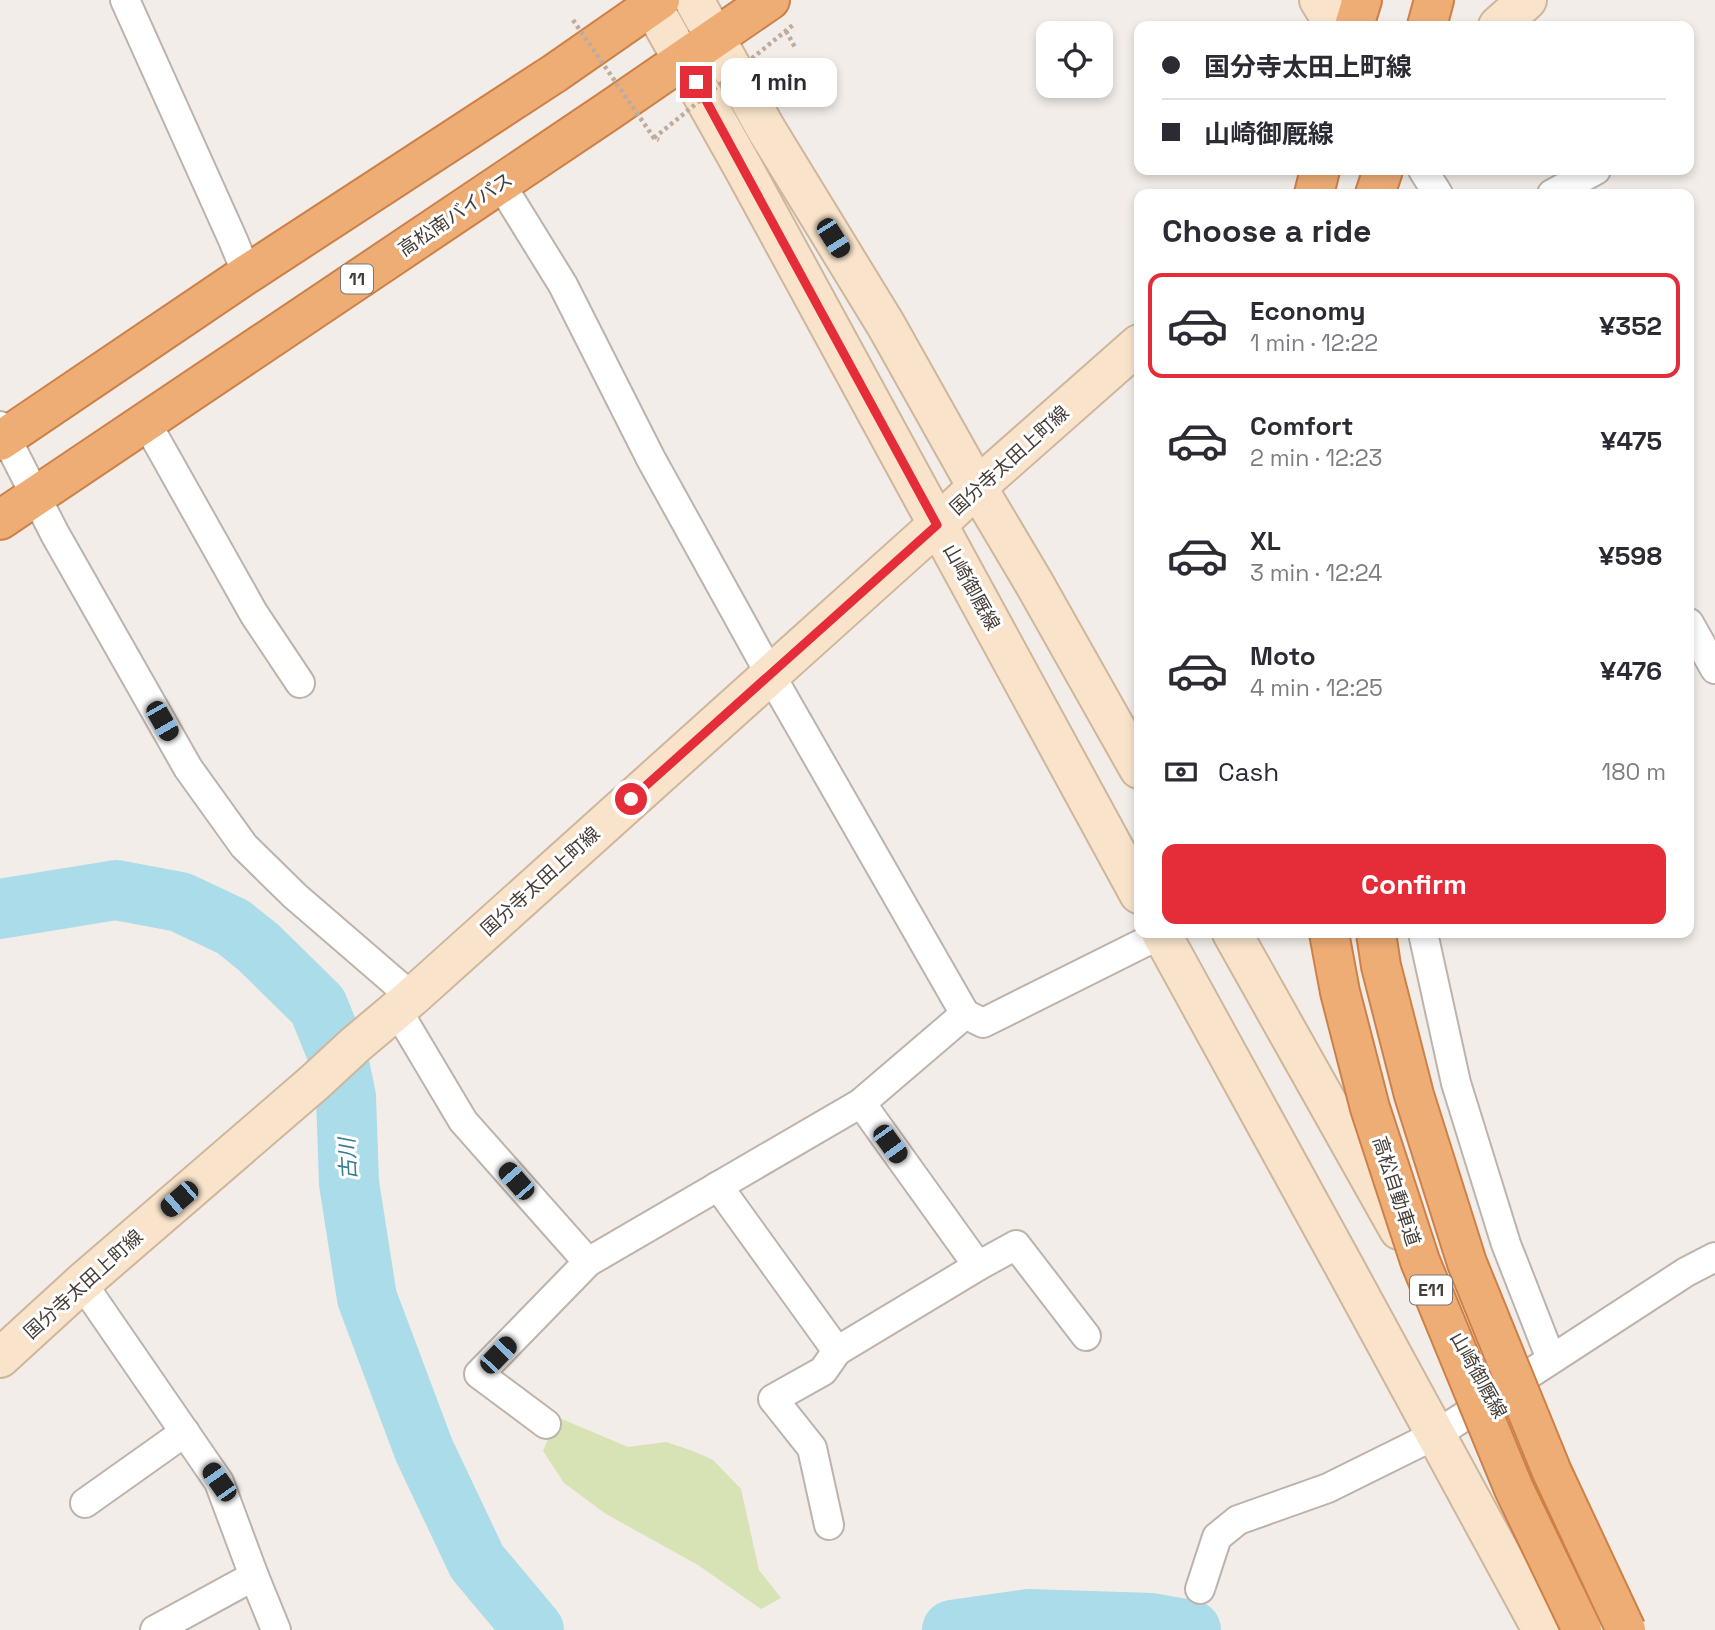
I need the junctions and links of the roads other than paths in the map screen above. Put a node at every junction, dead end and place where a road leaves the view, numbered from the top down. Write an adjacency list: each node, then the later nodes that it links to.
1 (125, 0): 20 (street)
2 (694, 0): 13 (main road)
3 (1319, 0): 9 (main road)
4 (1362, 0): 10 (highway)
5 (1434, 0): 11 (highway)
6 (1527, 0): 12 (main road)
7 (654, 2): 14 (main road, 山崎御厩線); 20 (highway)
8 (781, 12): 13 (highway, 高松南バイパス / 11)
9 (1332, 21)
10 (1356, 21)
11 (1428, 21)
12 (1504, 21)
13 (715, 38): 14 (highway, 高松南バイパス / 11); 24 (main road)
14 (683, 60): 17 (highway, 高松南バイパス / 11); 27 (main road, 山崎御厩線)
15 (1333, 175): 18 (main road)
16 (1586, 175): 19 (street)
17 (500, 183): 22 (highway, 高松南バイパス / 11); 28 (street)
18 (1317, 189)
19 (1561, 189)
20 (247, 274): 23 (highway)
21 (1134, 348): 24 (main road, 国分寺太田上町線)
22 (146, 422): 25 (highway, 高松南バイパス / 11); 29 (street)
23 (2, 435): 25 (street)
24 (977, 487): 27 (main road, 国分寺太田上町線); 30 (main road)
25 (35, 496): 26 (highway, 高松南バイパス / 11); 38 (street)
26 (0, 520)
27 (937, 525): 28 (main road, 国分寺太田上町線); 31 (main road, 山崎御厩線)
28 (770, 674): 38 (main road, 国分寺太田上町線); 39 (street)
29 (300, 683)
30 (1134, 760)
31 (1134, 885)
32 (1151, 938): 39 (street)
33 (1164, 938): 53 (main road)
34 (1235, 938): 50 (main road, 山崎御厩線)
35 (1330, 938): 61 (highway, 高松自動車道 / E11, bridge)
36 (1377, 938): 62 (highway, E11, bridge)
37 (1424, 938): 49 (street)
38 (405, 1003): 43 (street); 45 (main road, 国分寺太田上町線)
39 (965, 1014): 40 (street)
40 (861, 1103): 41 (street); 44 (street)
41 (718, 1186): 43 (street); 47 (street)
42 (1715, 1257): 49 (street)
43 (588, 1262): 51 (street)
44 (978, 1266): 46 (street); 47 (street)
45 (82, 1283): 48 (main road, 国分寺太田上町線); 52 (street)
46 (1086, 1336)
47 (837, 1351): 55 (street)
48 (0, 1358)
49 (1551, 1359): 50 (street)
50 (1492, 1399): 53 (street); 63 (main road, 山崎御厩線)
51 (546, 1424)
52 (185, 1432): 54 (street); 56 (street)
53 (1437, 1434): 57 (street); 60 (main road)
54 (85, 1503)
55 (829, 1525)
56 (254, 1576): 58 (street); 59 (street)
57 (1200, 1590)
58 (155, 1630)
59 (276, 1630)
60 (1542, 1630)
61 (1582, 1630)
62 (1626, 1630)
63 (1632, 1630)

